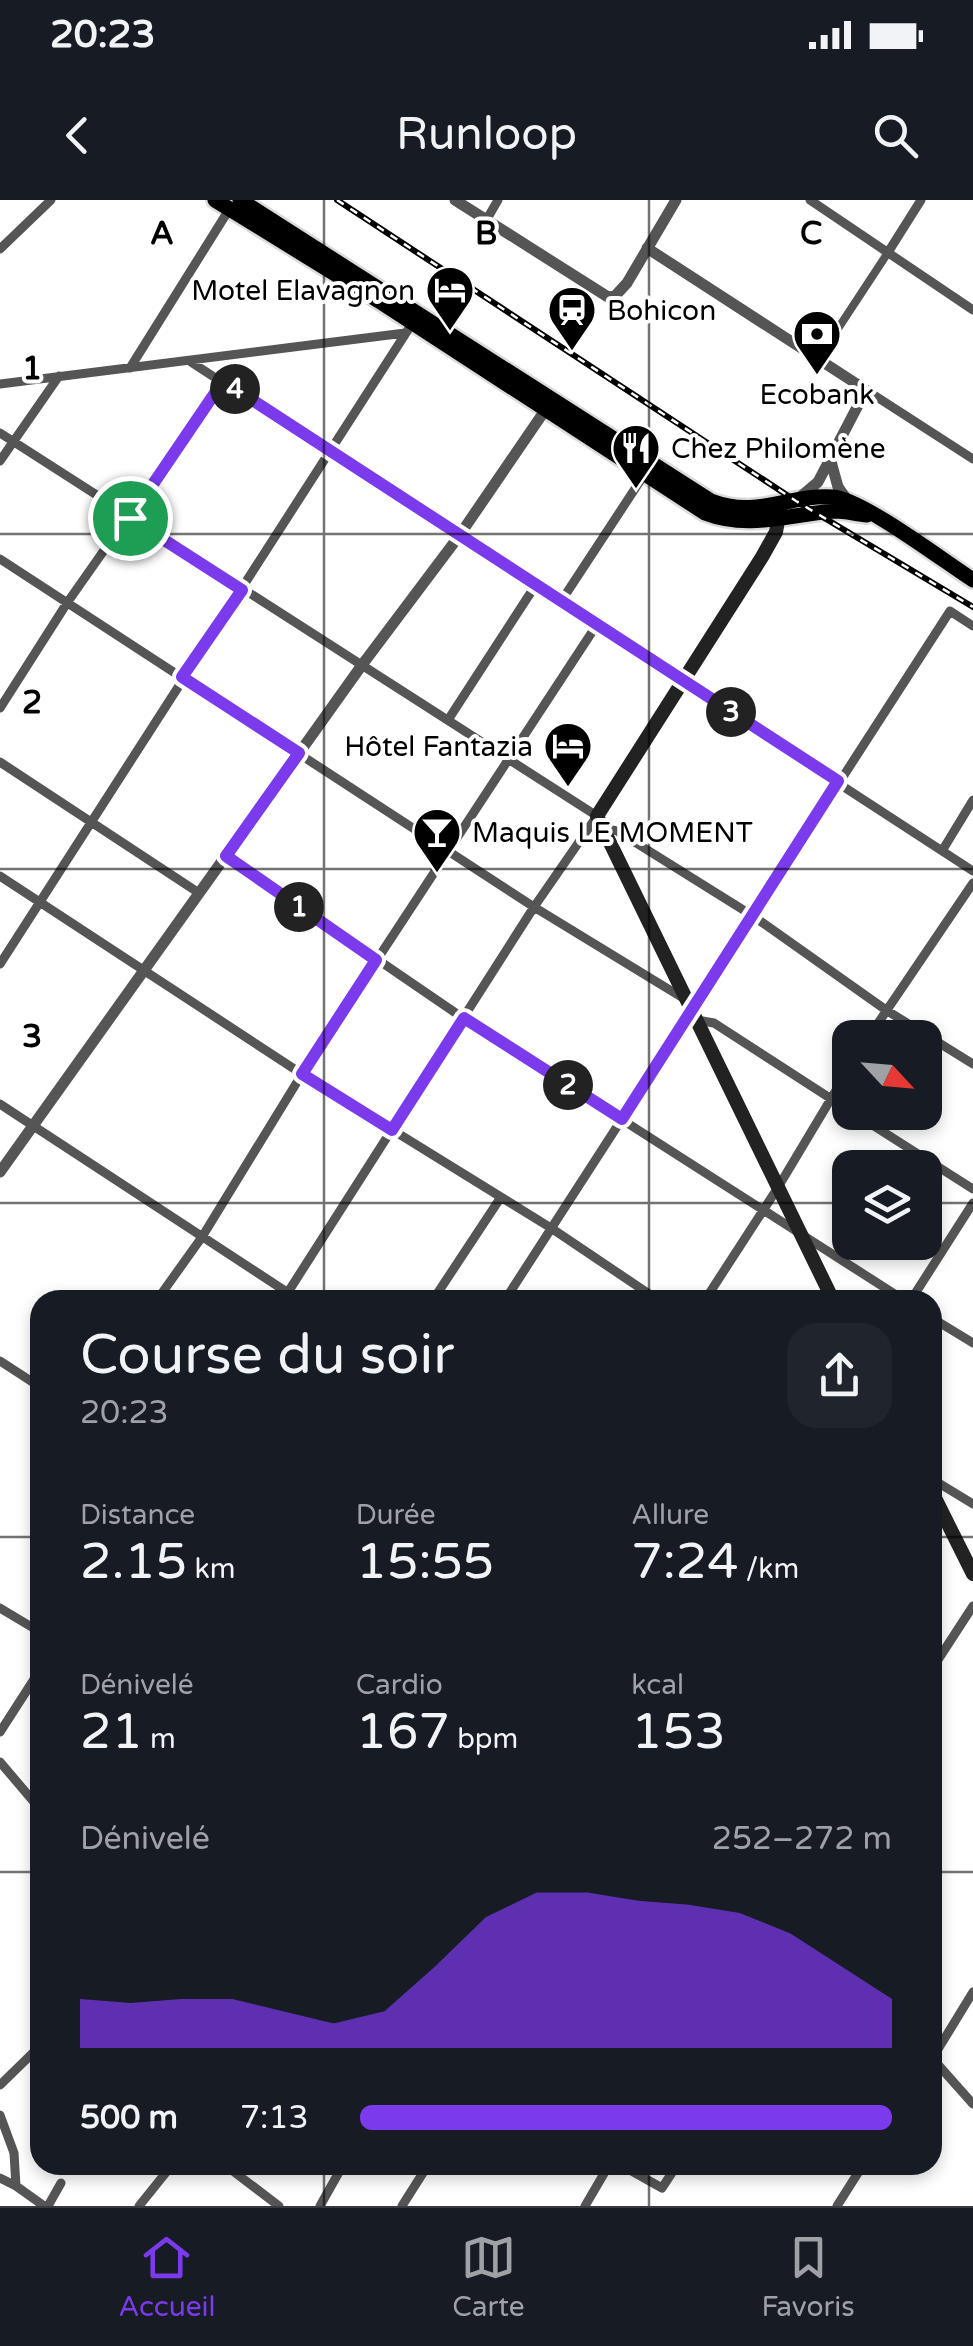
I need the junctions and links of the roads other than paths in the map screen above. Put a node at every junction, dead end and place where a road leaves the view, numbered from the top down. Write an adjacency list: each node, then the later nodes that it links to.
1 (52, 200): 10 (street)
2 (455, 200): 8 (street)
3 (498, 200): 8 (street)
4 (810, 200): 11 (street)
5 (921, 200): 11 (street)
6 (671, 202): 9 (street)
7 (228, 203): 13 (highway); 16 (street)
8 (487, 219): 9 (street)
9 (648, 248): 14 (street)
10 (0, 249)
11 (887, 254): 12 (street); 14 (street)
12 (972, 307)
13 (412, 323): 15 (street); 21 (highway); 24 (street)
14 (818, 359): 20 (street)
15 (191, 362): 16 (street); 18 (street)
16 (130, 368): 17 (street)
17 (58, 376): 19 (street); 23 (street)
18 (223, 381): 24 (street); 32 (street)
19 (0, 384)
20 (866, 390): 25 (street); 26 (street)
21 (548, 405): 28 (highway); 30 (highway); 33 (street)
22 (0, 433): 23 (street)
23 (13, 442): 27 (street); 32 (street)
24 (331, 452): 33 (street); 37 (street)
25 (830, 454): 29 (street); 30 (street)
26 (973, 459)
27 (0, 462)
28 (644, 475): 30 (highway); 39 (street)
29 (847, 500): 30 (highway); 31 (highway)
30 (786, 508): 31 (highway); 44 (main road)
31 (874, 516): 35 (highway)
32 (130, 518): 37 (street); 38 (street)
33 (459, 536): 36 (street); 42 (street)
34 (0, 558): 38 (street)
35 (973, 580)
36 (535, 586): 39 (street); 46 (street)
37 (242, 590): 42 (street); 43 (street)
38 (68, 603): 43 (street); 45 (street)
39 (560, 603): 40 (street)
40 (596, 626): 44 (street); 48 (street)
41 (973, 626): 50 (street)
42 (362, 665): 46 (street); 47 (street)
43 (182, 677): 47 (street); 53 (street)
44 (684, 681): 50 (street); 52 (main road)
45 (0, 708)
46 (448, 720): 48 (street)
47 (299, 753): 54 (street); 56 (street)
48 (509, 757): 52 (street); 54 (street)
49 (0, 762): 53 (street)
50 (838, 781): 55 (street); 63 (street)
51 (973, 800): 55 (street)
52 (600, 821): 62 (street); 63 (street); 67 (main road)
53 (90, 822): 60 (street); 61 (street)
54 (448, 850): 62 (street); 64 (street)
55 (942, 851): 57 (street)
56 (226, 856): 60 (street); 64 (street)
57 (973, 872)
58 (0, 876): 61 (street)
59 (973, 884): 68 (street)
60 (199, 893): 66 (street)
61 (40, 902): 65 (street); 66 (street)
62 (534, 907): 67 (street); 69 (street)
63 (753, 916): 67 (street); 68 (street)
64 (376, 960): 69 (street); 72 (street)
65 (0, 964)
66 (144, 971): 72 (street); 77 (street)
67 (692, 1010): 74 (street); 76 (street); 81 (main road)
68 (886, 1010): 70 (street); 71 (street)
69 (464, 1018): 76 (street); 78 (street)
70 (880, 1020)
71 (973, 1064)
72 (302, 1074): 78 (street); 88 (street)
73 (832, 1096): 74 (street)
74 (830, 1099): 81 (street)
75 (0, 1104): 77 (street)
76 (622, 1119): 85 (street); 86 (street)
77 (33, 1126): 80 (street); 88 (street)
78 (392, 1130): 83 (street); 91 (street)
79 (880, 1130): 82 (street)
80 (0, 1172)
81 (777, 1189): 85 (street); 87 (main road)
82 (973, 1189)
83 (501, 1197): 86 (street); 92 (street)
84 (973, 1203): 98 (street)
85 (763, 1209): 87 (street); 95 (street)
86 (550, 1228): 93 (street); 94 (street)
87 (798, 1229): 96 (main road); 97 (street)
88 (202, 1237): 89 (street); 90 (street)
89 (164, 1290)
90 (277, 1290)
91 (289, 1290)
92 (440, 1290)
93 (511, 1290)
94 (643, 1290)
95 (711, 1290)
96 (828, 1290)
97 (893, 1290)
98 (915, 1290)
99 (942, 1324): 100 (street)
100 (973, 1343)
101 (0, 1362): 102 (street)
102 (30, 1381)
103 (942, 1485): 104 (street)
104 (973, 1504)
105 (942, 1512): 106 (main road)
106 (973, 1574)
107 (973, 1606): 110 (street)
108 (0, 1608): 109 (street)
109 (30, 1626)
110 (942, 1654)
111 (30, 1686): 112 (street)
112 (0, 1732)
113 (0, 1762): 114 (street)
114 (30, 1797)
115 (973, 1992): 116 (street)
116 (943, 2041)
117 (30, 2056): 119 (street)
118 (942, 2069): 120 (street)
119 (0, 2085)
120 (973, 2104)
121 (0, 2115): 132 (street)
122 (164, 2175): 134 (street)
123 (238, 2175): 135 (street)
124 (336, 2175): 136 (street)
125 (422, 2175): 137 (street)
126 (604, 2175): 138 (street)
127 (639, 2175): 128 (street)
128 (670, 2175)
129 (857, 2175): 139 (street)
130 (0, 2178): 132 (street)
131 (62, 2182): 133 (street)
132 (16, 2186): 133 (street)
133 (46, 2206)
134 (138, 2206)
135 (279, 2206)
136 (320, 2206)
137 (402, 2206)
138 (585, 2206)
139 (837, 2206)

